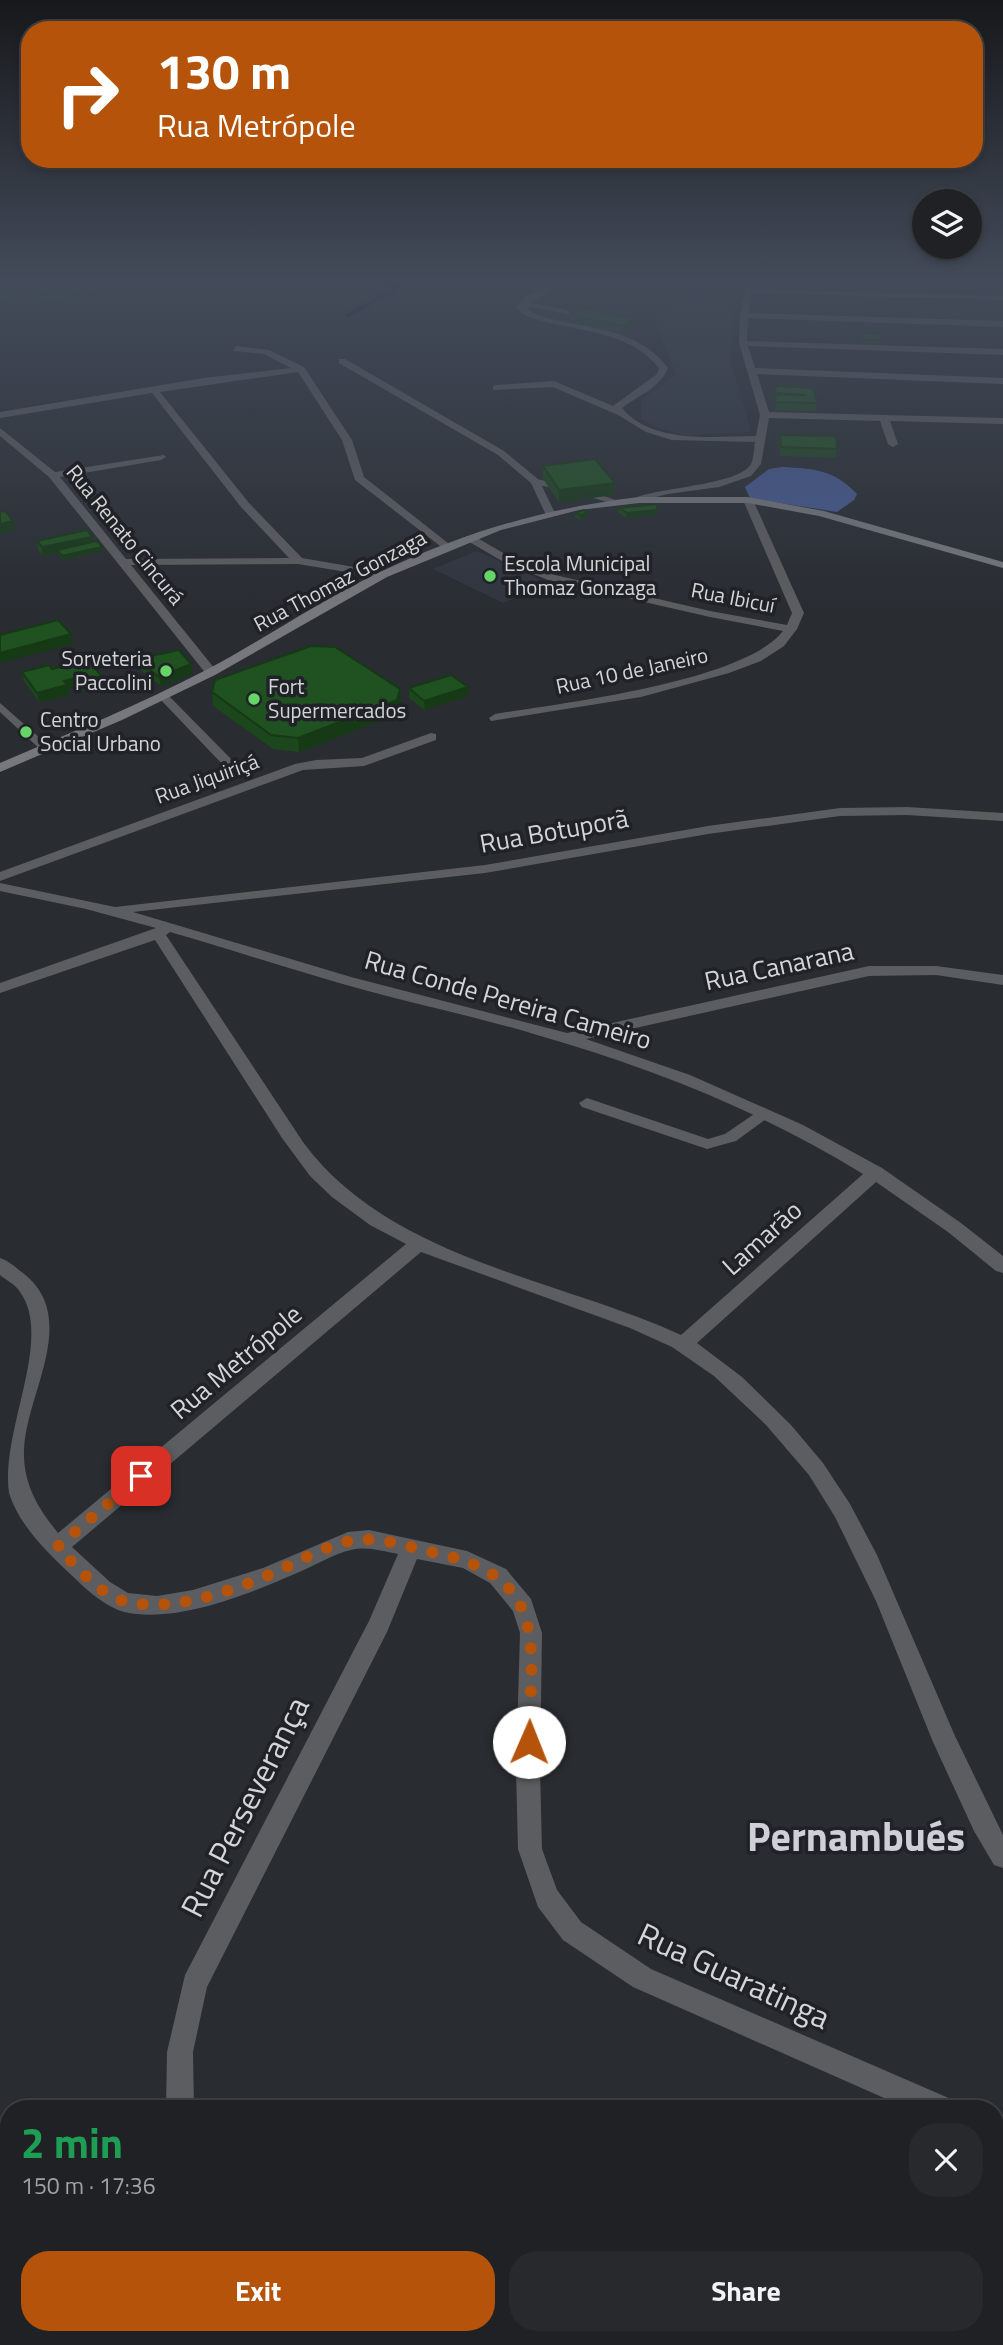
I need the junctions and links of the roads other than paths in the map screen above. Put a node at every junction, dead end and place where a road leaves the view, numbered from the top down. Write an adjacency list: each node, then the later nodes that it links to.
1 (315, 390): 23 (street)
2 (396, 390): 17 (street)
3 (569, 390): 7 (street)
4 (638, 390): 7 (street)
5 (757, 390): 9 (street)
6 (155, 391): 8 (street); 24 (street)
7 (621, 413): 13 (street)
8 (0, 415)
9 (765, 415): 10 (street); 13 (street)
10 (884, 418): 11 (street); 14 (street)
11 (1003, 421)
12 (0, 431): 16 (street, Rua Renato Cincurá)
13 (762, 439): 19 (street)
14 (893, 444)
15 (162, 457): 16 (street)
16 (53, 475): 25 (street, Rua Renato Cincurá)
17 (535, 482): 20 (lane); 21 (street)
18 (748, 499): 19 (main road, Rua Thomaz Gonzaga); 26 (main road, Rua Thomaz Gonzaga); 28 (street)
19 (639, 500): 20 (main road, Rua Thomaz Gonzaga)
20 (616, 502): 21 (main road, Rua Thomaz Gonzaga)
21 (550, 513): 22 (main road, Rua Thomaz Gonzaga)
22 (470, 538): 23 (main road, Rua Thomaz Gonzaga); 28 (street, Rua Ibicuí)
23 (447, 547): 27 (main road, Rua Thomaz Gonzaga)
24 (298, 561): 25 (street); 27 (street)
25 (121, 562): 29 (street, Rua Renato Cincurá)
26 (1003, 565)
27 (383, 575): 29 (main road, Rua Thomaz Gonzaga)
28 (791, 629): 32 (street, Rua 10 de Janeiro)
29 (211, 672): 30 (main road, Rua Thomaz Gonzaga)
30 (163, 696): 34 (main road, Rua Thomaz Gonzaga); 35 (lane)
31 (0, 706): 34 (lane)
32 (495, 718)
33 (431, 737): 38 (street, Rua Jiquiriçá)
34 (46, 749): 36 (main road, Rua Thomaz Gonzaga)
35 (230, 765)
36 (0, 768)
37 (1003, 817): 40 (street, Rua Botuporã)
38 (0, 877)
39 (0, 887): 40 (street, Rua Conde Pereira Cameiro)
40 (114, 910): 41 (street, Rua Conde Pereira Cameiro)
41 (162, 931): 43 (street); 44 (street, Rua Conde Pereira Cameiro); 48 (street)
42 (1003, 980): 44 (street, Rua Canarana)
43 (0, 988)
44 (567, 1038): 46 (street, Rua Conde Pereira Cameiro)
45 (587, 1103): 46 (lane)
46 (765, 1114): 47 (street, Rua Conde Pereira Cameiro)
47 (876, 1172): 50 (street, Rua Conde Pereira Cameiro); 51 (street, Lamarão)
48 (417, 1245): 51 (street); 52 (street, Rua Metrópole)
49 (0, 1265): 52 (street, Rua Guaratinga)
50 (1003, 1266)
51 (683, 1344): 54 (street)
52 (57, 1547): 53 (street, Rua Guaratinga)
53 (411, 1548): 55 (street, Rua Perseverança); 56 (street, Rua Guaratinga)
54 (1003, 1856)
55 (180, 2100)
56 (920, 2100)

